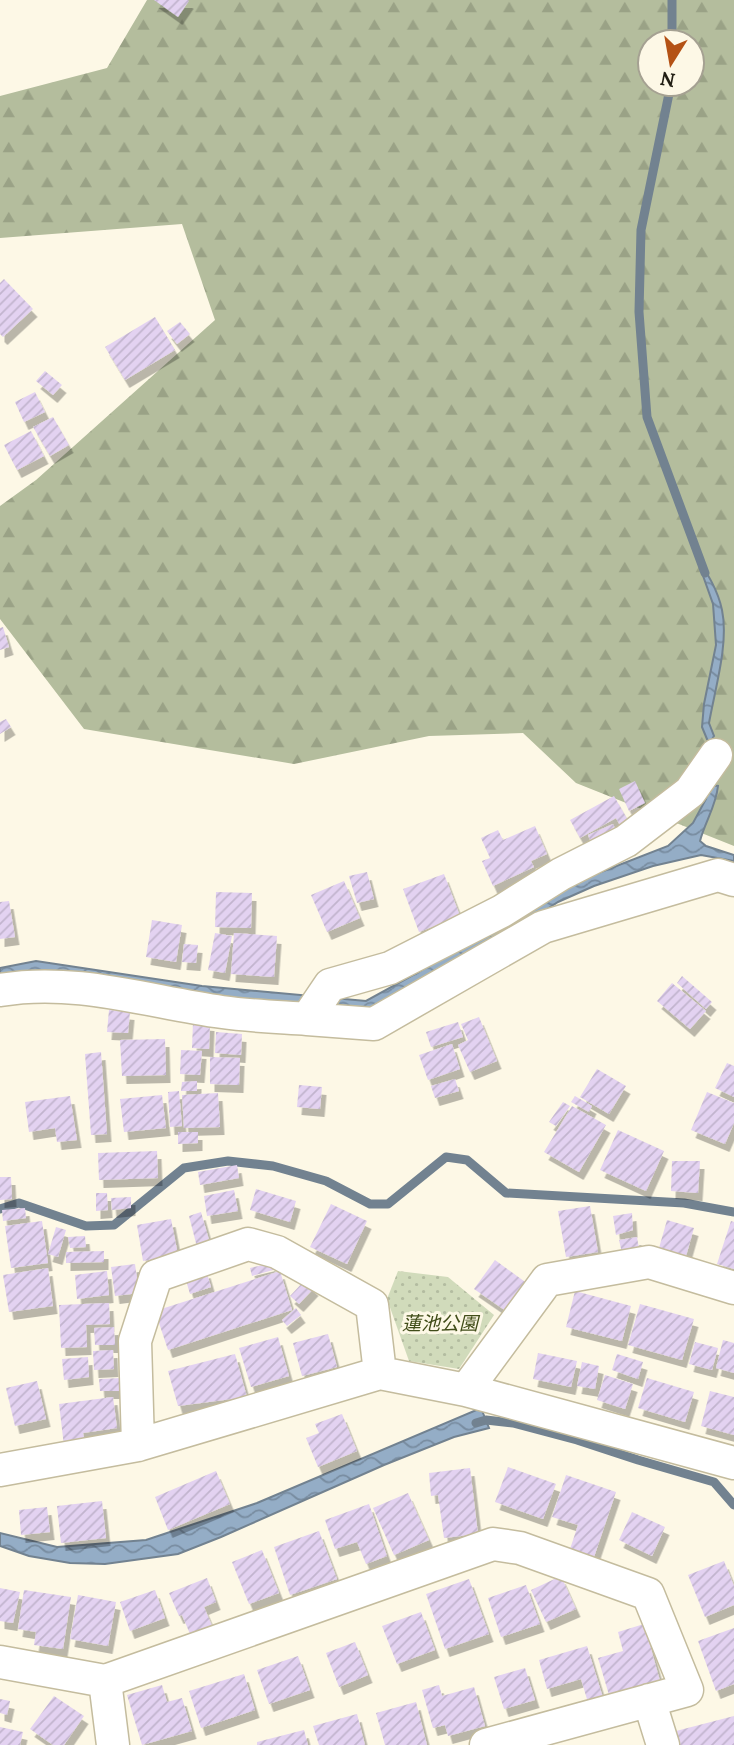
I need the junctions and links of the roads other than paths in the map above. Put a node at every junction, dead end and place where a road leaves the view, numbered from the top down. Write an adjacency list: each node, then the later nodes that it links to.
1 (716, 755): 4 (street)
2 (734, 880): 4 (street)
3 (0, 990): 4 (street)
4 (308, 1018)
5 (734, 1288): 7 (street)
6 (380, 1373): 7 (street); 8 (street); 8 (street)
7 (466, 1390): 9 (street)
8 (138, 1445): 10 (street)
9 (734, 1463)
10 (0, 1470)
11 (0, 1662): 12 (street)
12 (105, 1681): 13 (street); 14 (street)
13 (649, 1700): 15 (street); 16 (street)
14 (113, 1745)
15 (486, 1745)
16 (663, 1745)

